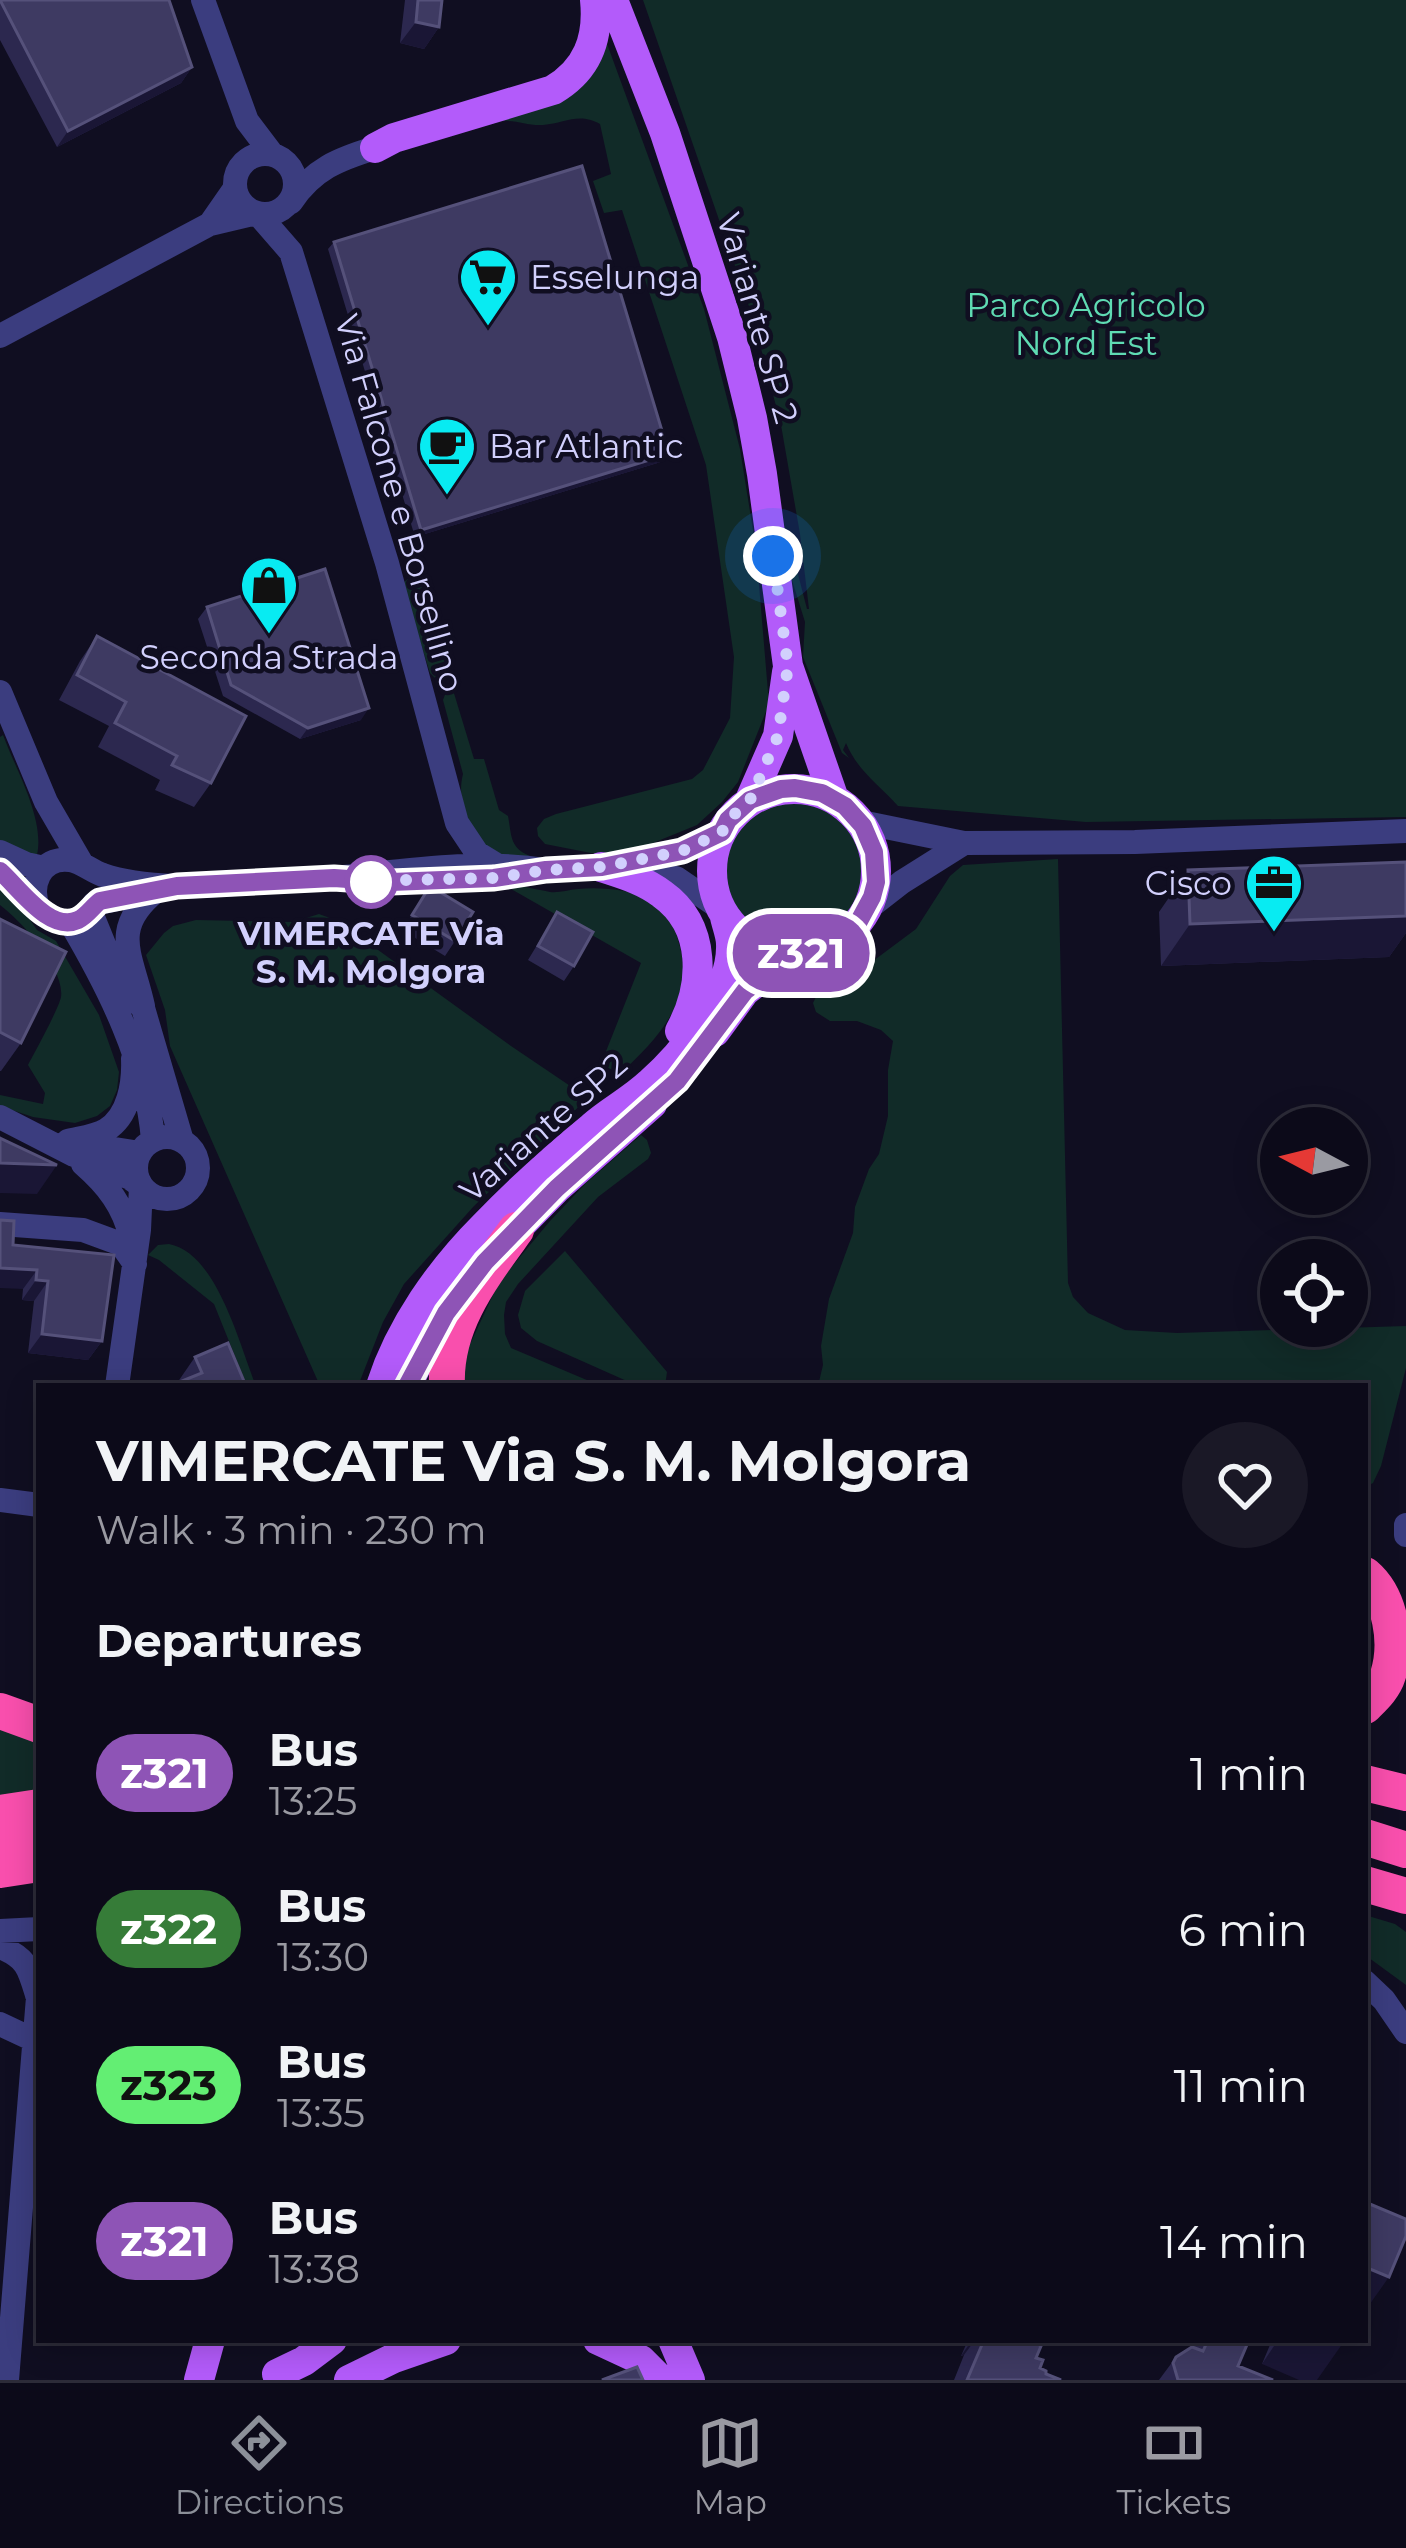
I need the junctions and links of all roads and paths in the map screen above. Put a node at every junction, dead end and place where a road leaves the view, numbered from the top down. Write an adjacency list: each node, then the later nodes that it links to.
1 (203, 0): 5 (street)
2 (595, 0): 4 (main road)
3 (613, 0): 13 (main road, Variante SP 2)
4 (375, 148): 6 (street)
5 (267, 158): 6 (street); 7 (street); 8 (street)
6 (333, 161): 8 (street)
7 (235, 188): 9 (street); 10 (street)
8 (291, 199): 9 (street); 11 (street)
9 (257, 213): 10 (street); 11 (street, Via Falcone e Borsellino)
10 (210, 224): 12 (street)
11 (291, 252): 19 (street, Via Falcone e Borsellino)
12 (0, 336)
13 (788, 666): 15 (main road, Variante SP 2); 16 (main road, Variante SP 2)
14 (0, 692): 17 (street)
15 (834, 799): 16 (main road); 18 (main road)
16 (750, 800): 21 (main road)
17 (46, 802): 25 (street); 26 (street)
18 (860, 822): 22 (street); 34 (main road)
19 (457, 823): 24 (street, Via Falcone e Borsellino); 28 (street)
20 (1406, 831): 22 (street)
21 (722, 832): 27 (street); 36 (main road)
22 (964, 843): 34 (street)
23 (0, 852): 25 (street)
24 (495, 864): 28 (street); 29 (street)
25 (46, 867): 26 (street); 33 (street)
26 (85, 867): 32 (street); 35 (street)
27 (602, 867): 29 (street); 36 (street); 41 (main road)
28 (432, 868): 31 (street)
29 (546, 870): 31 (street)
30 (0, 871): 33 (street)
31 (334, 878): 32 (street)
32 (166, 889): 35 (street); 38 (street)
33 (40, 909): 35 (street)
34 (866, 910): 37 (main road)
35 (85, 912): 38 (street); 39 (street)
36 (723, 913): 37 (main road); 41 (main road, Variante SP2)
37 (793, 954): 48 (main road, Variante SP2)
38 (143, 1008): 42 (street)
39 (133, 1050): 43 (street); 44 (street)
40 (0, 1117): 43 (street)
41 (595, 1124): 51 (main road, Variante SP2)
42 (182, 1141): 44 (street); 46 (street)
43 (62, 1145): 44 (street); 45 (street); 49 (street)
44 (147, 1146): 45 (street)
45 (141, 1186): 46 (street); 49 (street)
46 (176, 1198): 49 (street)
47 (0, 1224): 49 (street)
48 (516, 1230): 52 (main road, Variante SP2); 53 (highway)
49 (135, 1264): 50 (street)
50 (117, 1383)
51 (382, 1383)
52 (408, 1383)
53 (447, 1383)
54 (0, 1499): 55 (street)
55 (36, 1505)
56 (1406, 1525): 57 (street)
57 (1406, 1535)
58 (1368, 1577): 60 (highway)
59 (0, 1701): 62 (main road)
60 (1368, 1703)
61 (0, 1711): 63 (highway)
62 (36, 1719)
63 (36, 1719)
64 (1368, 1760): 65 (highway)
65 (1406, 1768)
66 (1368, 1784): 67 (highway)
67 (1406, 1792)
68 (1368, 1800): 70 (highway)
69 (36, 1807): 71 (highway)
70 (1406, 1808)
71 (0, 1813)
72 (36, 1833): 74 (highway)
73 (1368, 1838): 75 (highway)
74 (0, 1839)
75 (1406, 1850)
76 (36, 1864): 77 (highway)
77 (0, 1870)
78 (36, 1879): 79 (highway)
79 (0, 1882)
80 (1368, 1884): 81 (highway)
81 (1406, 1896)
82 (36, 1929): 83 (street)
83 (0, 1931)
84 (0, 1947): 85 (street)
85 (36, 1985)
86 (1368, 1985): 89 (street)
87 (36, 2015): 90 (street)
88 (0, 2024): 90 (street)
89 (1406, 2032)
90 (34, 2040): 98 (street)
91 (209, 2343): 99 (main road)
92 (298, 2343): 97 (main road)
93 (328, 2343): 97 (main road)
94 (437, 2343): 100 (main road)
95 (605, 2343): 101 (main road)
96 (675, 2343): 102 (main road)
97 (274, 2377)
98 (7, 2380)
99 (199, 2380)
100 (349, 2380)
101 (661, 2380)
102 (690, 2380)

